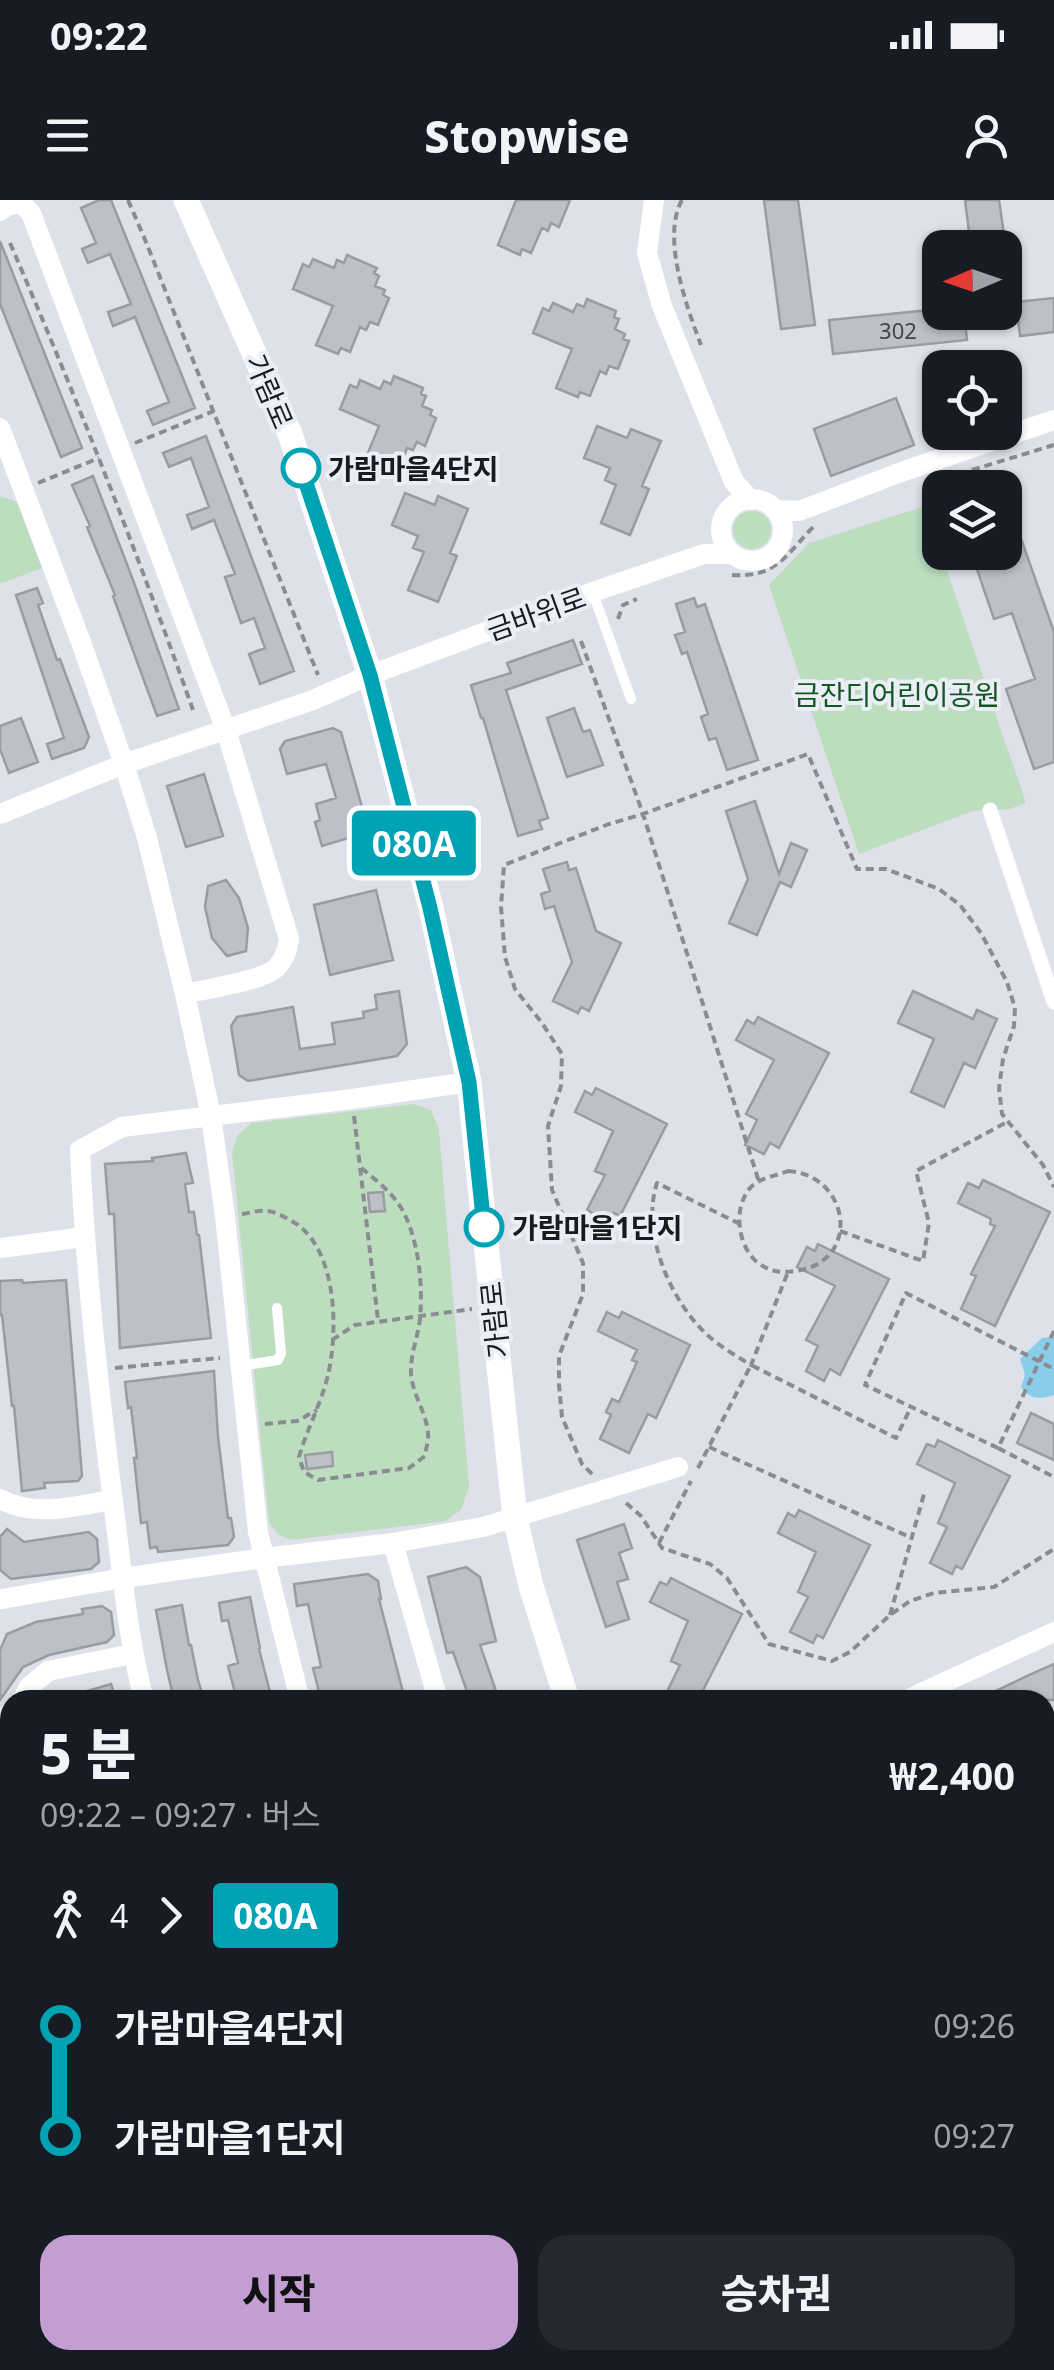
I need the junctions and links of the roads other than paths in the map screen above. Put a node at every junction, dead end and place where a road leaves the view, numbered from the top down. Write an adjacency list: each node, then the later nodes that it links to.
1 (186, 200): 15 (street, 가람로)
2 (654, 200): 7 (street)
3 (0, 211): 17 (street)
4 (1054, 420): 9 (street)
5 (0, 428): 6 (street)
6 (14, 481): 18 (street)
7 (742, 503): 8 (street); 10 (street)
8 (774, 510): 9 (street); 11 (street)
9 (808, 517): 11 (street)
10 (721, 532): 12 (street); 13 (street)
11 (782, 533): 13 (street)
12 (704, 554): 13 (street); 14 (street, 금바위로)
13 (730, 564)
14 (593, 592): 15 (street, 금바위로); 16 (lane)
15 (370, 675): 17 (street, 금바위로); 23 (street, 가람로)
16 (631, 699)
17 (226, 730): 18 (street, 금바위로); 21 (street)
18 (124, 764): 20 (street, 금바위로); 21 (street)
19 (990, 810): 22 (street)
20 (0, 814)
21 (184, 994): 24 (street)
22 (1054, 1002)
23 (469, 1082): 24 (street); 32 (street, 가람로)
24 (211, 1116): 25 (street); 28 (street)
25 (84, 1237): 26 (street); 31 (street)
26 (0, 1248)
27 (277, 1308): 28 (lane)
28 (241, 1361): 34 (street)
29 (678, 1467): 32 (street)
30 (0, 1499): 31 (street)
31 (113, 1500): 35 (street)
32 (515, 1518): 33 (street); 43 (street, 가람로)
33 (392, 1543): 34 (street); 42 (street)
34 (264, 1558): 35 (street); 41 (street)
35 (123, 1578): 36 (street); 38 (street)
36 (1, 1600)
37 (1054, 1632): 44 (street)
38 (132, 1654): 39 (street); 40 (street)
39 (27, 1690)
40 (141, 1690)
41 (297, 1690)
42 (435, 1690)
43 (565, 1690)
44 (928, 1690)

